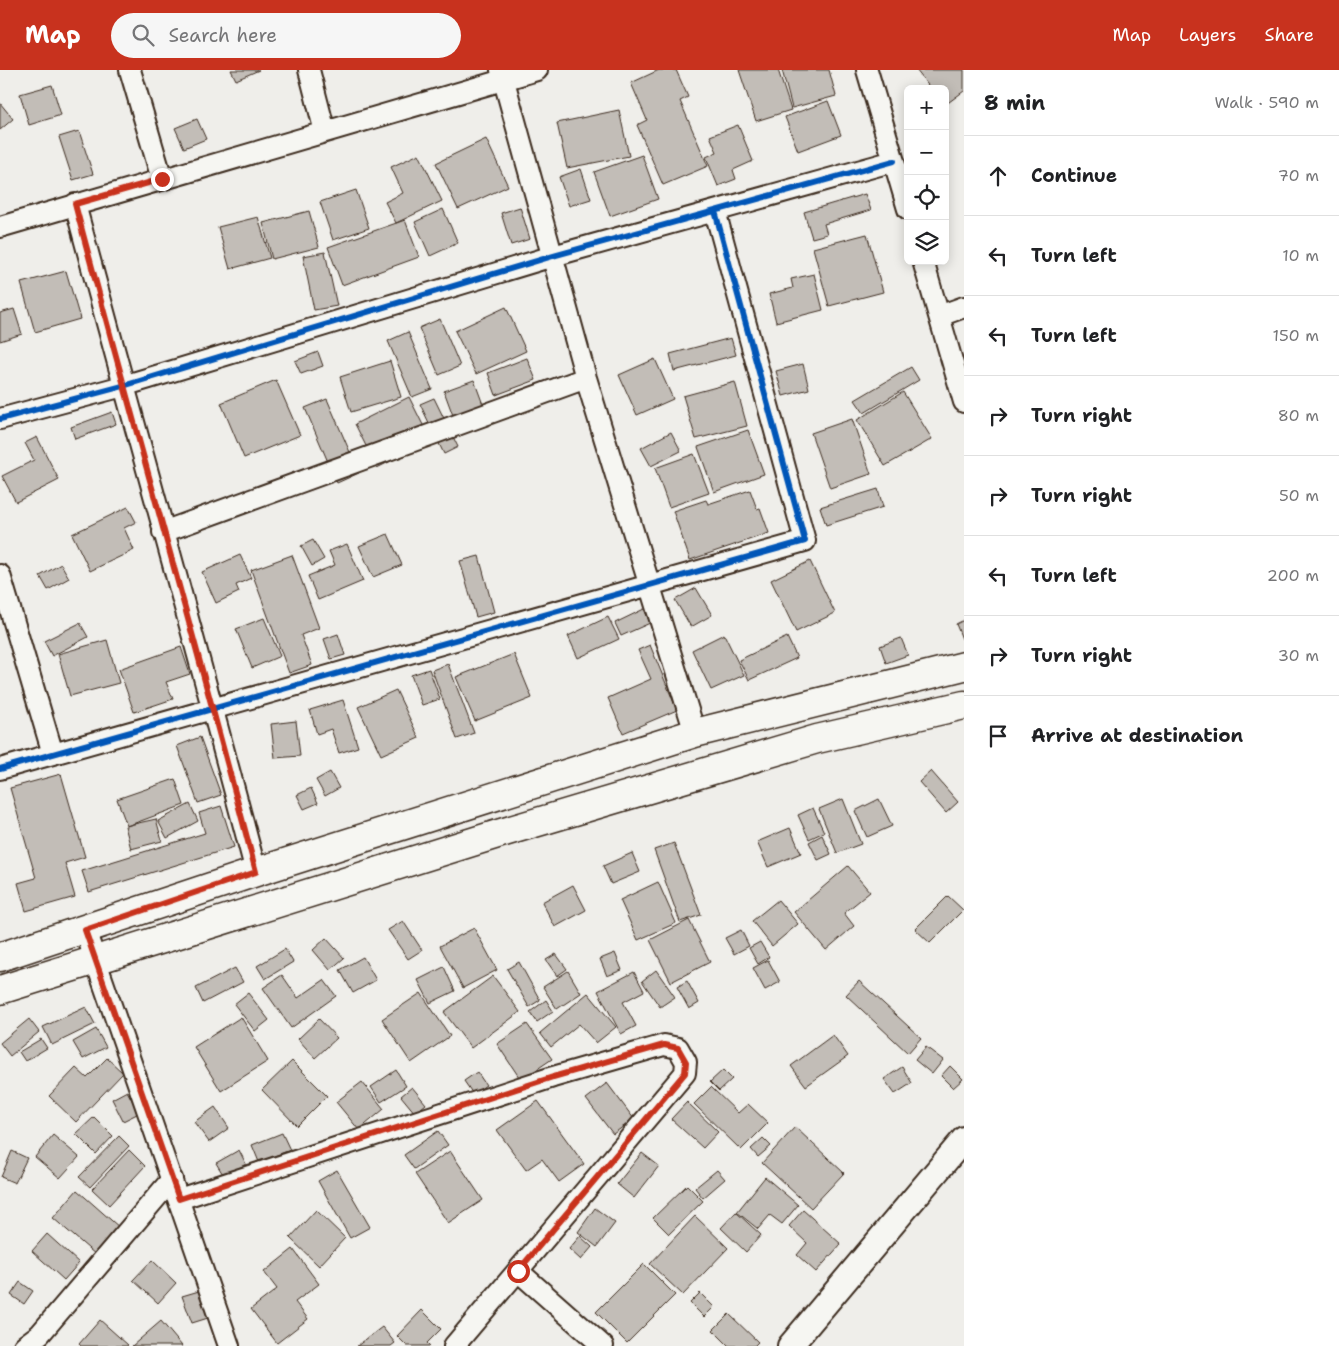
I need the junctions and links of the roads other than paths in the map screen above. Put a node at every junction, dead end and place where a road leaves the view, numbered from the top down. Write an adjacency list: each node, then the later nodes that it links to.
1 (130, 70): 8 (street)
2 (309, 70): 6 (street)
3 (537, 70): 5 (street)
4 (867, 70): 7 (street)
5 (502, 75): 6 (street); 13 (street)
6 (325, 132): 8 (street)
7 (894, 161): 9 (street); 11 (street)
8 (162, 179): 10 (street)
9 (904, 195)
10 (75, 204): 12 (street); 18 (street)
11 (716, 211): 13 (street); 23 (street)
12 (0, 227)
13 (553, 256): 17 (street); 18 (street)
14 (924, 265): 16 (street)
15 (964, 307): 16 (street)
16 (939, 316): 19 (street)
17 (586, 378): 21 (street); 23 (street)
18 (123, 386): 20 (street); 21 (street)
19 (964, 402)
20 (0, 419)
21 (163, 532): 26 (street)
22 (0, 575): 28 (street)
23 (650, 586): 26 (street); 27 (street)
24 (964, 666): 27 (main road)
25 (964, 705): 33 (main road)
26 (213, 708): 28 (street); 30 (street)
27 (695, 732): 30 (main road)
28 (53, 754): 29 (street)
29 (0, 769)
30 (256, 872): 31 (main road)
31 (85, 930): 32 (main road); 33 (street)
32 (0, 957)
33 (96, 960): 34 (main road); 36 (street)
34 (0, 990)
35 (964, 1139): 43 (street)
36 (172, 1179): 37 (street); 39 (street)
37 (179, 1199): 38 (street); 40 (street)
38 (518, 1271): 41 (street); 42 (street)
39 (24, 1346)
40 (229, 1346)
41 (454, 1346)
42 (603, 1346)
43 (790, 1346)

